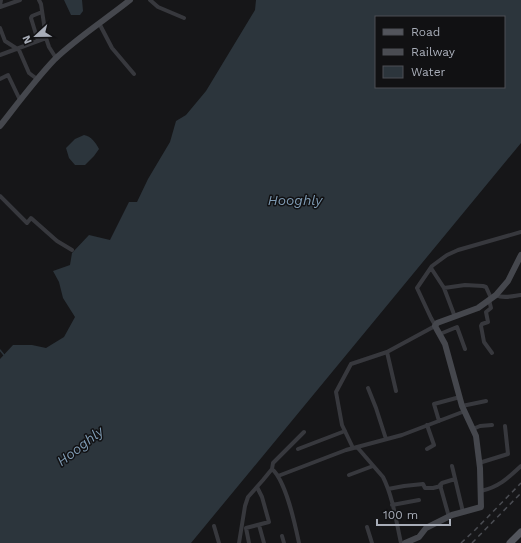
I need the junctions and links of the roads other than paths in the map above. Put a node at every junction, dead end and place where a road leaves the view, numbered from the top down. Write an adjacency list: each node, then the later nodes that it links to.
1 (1, 0): 6 (street)
2 (20, 0): 6 (street)
3 (39, 0): 7 (street)
4 (130, 0): 9 (street)
5 (150, 0): 8 (street)
6 (0, 7)
7 (42, 12): 11 (street); 12 (street)
8 (184, 18)
9 (99, 23): 15 (street); 16 (street)
10 (0, 28): 13 (street)
11 (46, 38): 12 (street); 15 (street)
12 (38, 41): 13 (street)
13 (17, 49): 14 (street); 18 (street)
14 (0, 55)
15 (56, 58): 18 (street)
16 (134, 74)
17 (0, 79): 19 (street)
18 (37, 79): 19 (street)
19 (20, 100): 20 (street)
20 (0, 126)
21 (0, 196): 23 (street)
22 (521, 232): 25 (street)
23 (72, 250)
24 (520, 259): 28 (street)
25 (431, 268): 26 (street); 30 (street)
26 (444, 288): 28 (street); 29 (street)
27 (521, 295): 28 (street)
28 (492, 298): 29 (street); 34 (street)
29 (455, 317): 30 (street)
30 (435, 325): 31 (street); 33 (street)
31 (440, 334): 32 (street); 37 (street)
32 (465, 349)
33 (386, 352): 36 (street); 45 (street)
34 (492, 353)
35 (368, 388): 47 (street)
36 (396, 391)
37 (460, 397): 39 (street); 40 (street)
38 (486, 401): 39 (street)
39 (464, 408): 40 (street); 44 (street)
40 (439, 421): 41 (street)
41 (427, 425): 47 (street); 49 (street)
42 (492, 425): 44 (street)
43 (505, 426): 51 (street)
44 (473, 429): 51 (street)
45 (345, 431): 48 (street); 50 (street)
46 (304, 432): 55 (street)
47 (386, 439): 48 (street)
48 (355, 448): 52 (street); 57 (street)
49 (427, 449)
50 (298, 450)
51 (479, 463): 62 (street)
52 (373, 466): 56 (street); 61 (street)
53 (452, 466): 58 (street)
54 (521, 466): 62 (street)
55 (272, 469): 57 (street); 60 (street)
56 (349, 475)
57 (278, 476): 77 (street)
58 (455, 479): 59 (street); 65 (street)
59 (441, 486): 61 (street); 66 (street)
60 (256, 488): 67 (street); 73 (street)
61 (388, 489): 64 (street)
62 (481, 491): 65 (street)
63 (419, 500): 64 (street)
64 (392, 505): 79 (street)
65 (463, 512): 66 (street)
66 (448, 517): 80 (street)
67 (259, 524): 74 (street); 75 (street)
68 (214, 526): 72 (street)
69 (367, 527): 78 (street)
70 (282, 536): 76 (street)
71 (519, 537): 81 (main road)
72 (220, 543)
73 (239, 543)
74 (249, 543)
75 (264, 543)
76 (284, 543)
77 (299, 543)
78 (372, 543)
79 (401, 543)
80 (405, 543)
81 (510, 543)

